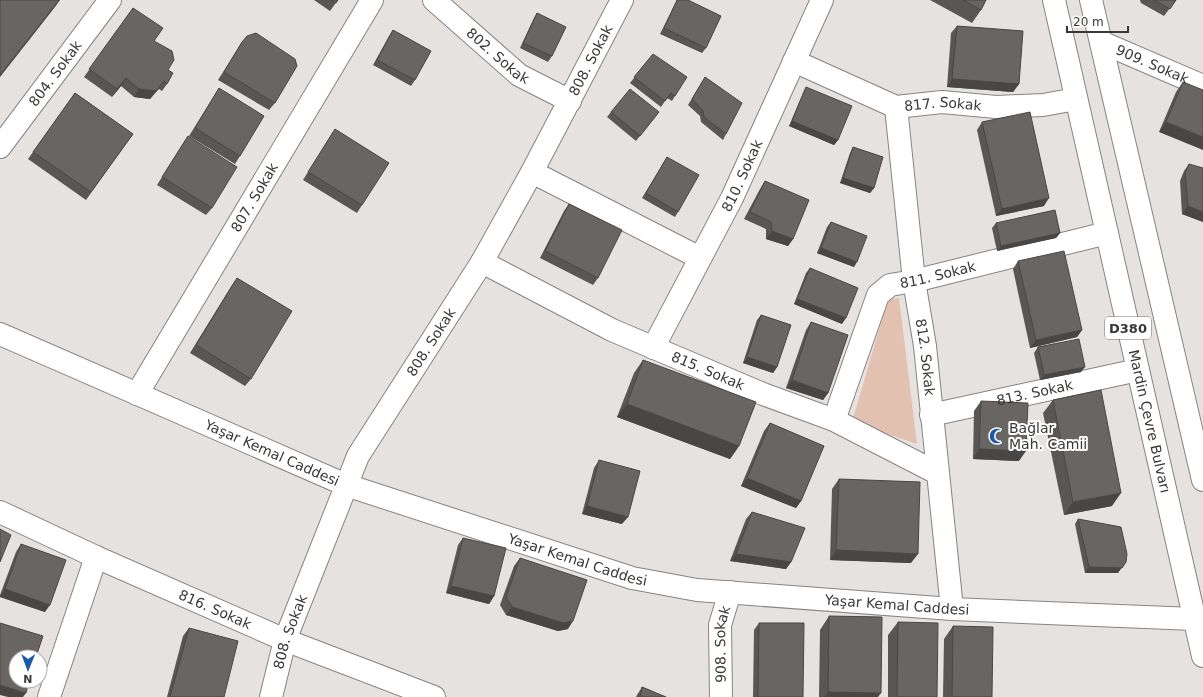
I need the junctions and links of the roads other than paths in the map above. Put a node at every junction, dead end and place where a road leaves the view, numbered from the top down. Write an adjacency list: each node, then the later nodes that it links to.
1 (110, 0): 14 (street, 804. Sokak)
2 (372, 0): 23 (street, 807. Sokak)
3 (434, 0): 12 (street, 802. Sokak)
4 (622, 0): 12 (street, 808. Sokak)
5 (822, 0): 9 (street, 810. Sokak)
6 (1054, 0): 11 (street, Mardin Çevre Bulvarı / D380)
7 (1091, 0): 8 (street, D380)
8 (1102, 42): 10 (street, 909. Sokak); 27 (street, D380)
9 (794, 61): 13 (street, 817. Sokak); 17 (street, 810. Sokak)
10 (1203, 86)
11 (1076, 99): 13 (street, 817. Sokak); 16 (street, Mardin Çevre Bulvarı / D380)
12 (570, 101): 15 (street, 808. Sokak)
13 (896, 107): 19 (street, 812. Sokak)
14 (1, 144)
15 (532, 172): 17 (street); 18 (street, 808. Sokak)
16 (1107, 234): 19 (street, 811. Sokak); 22 (street, Mardin Çevre Bulvarı / D380)
17 (700, 258): 21 (street, 810. Sokak)
18 (482, 262): 21 (street, 815. Sokak); 28 (street, 808. Sokak)
19 (914, 281): 24 (street, 812. Sokak); 25 (street, 811. Sokak)
20 (0, 334): 23 (street, Yaşar Kemal Caddesi)
21 (653, 348): 25 (street, 815. Sokak)
22 (1138, 370): 24 (street, 813. Sokak); 33 (street, Mardin Çevre Bulvarı / D380)
23 (137, 394): 28 (street, Yaşar Kemal Caddesi)
24 (931, 415): 26 (street, 812. Sokak)
25 (834, 420): 26 (street, 815. Sokak)
26 (937, 473): 32 (street, 812. Sokak)
27 (1203, 480)
28 (346, 485): 31 (street, Yaşar Kemal Caddesi); 34 (street, 808. Sokak)
29 (0, 512): 30 (street, 816. Sokak)
30 (96, 557): 34 (street, 816. Sokak); 36 (street)
31 (730, 592): 32 (street, Yaşar Kemal Caddesi); 39 (street, 908. Sokak)
32 (952, 609): 33 (street, Yaşar Kemal Caddesi)
33 (1194, 619): 35 (street, Mardin Çevre Bulvarı / D380)
34 (285, 640): 37 (street, 808. Sokak); 38 (street, 816. Sokak)
35 (1203, 656)
36 (49, 697)
37 (271, 697)
38 (434, 697)
39 (721, 697)

